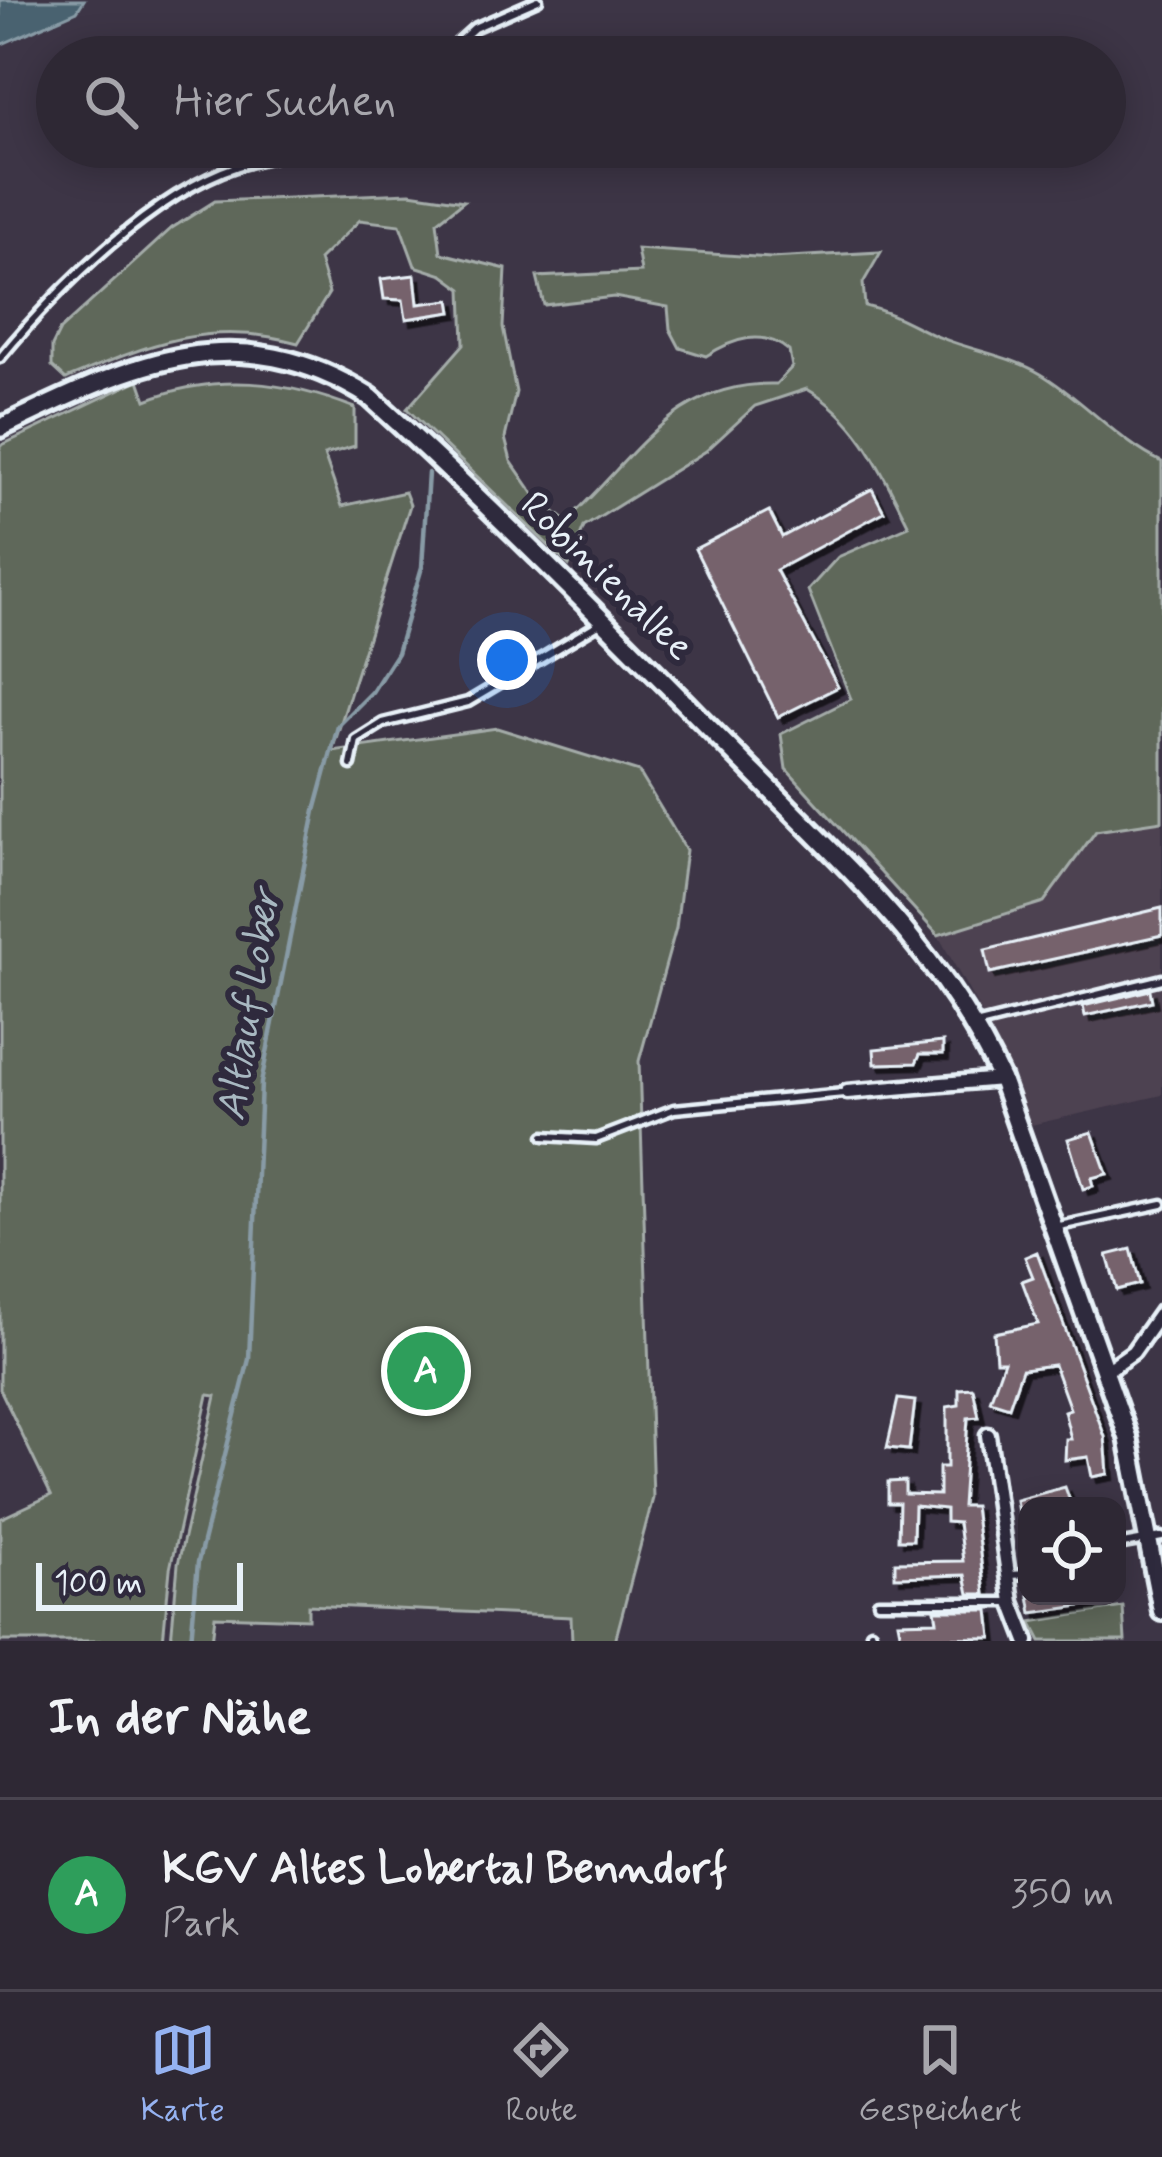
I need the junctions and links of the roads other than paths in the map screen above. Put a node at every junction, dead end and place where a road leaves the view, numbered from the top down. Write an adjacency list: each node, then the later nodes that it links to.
1 (538, 0): 2 (lane)
2 (465, 36)
3 (233, 168): 4 (lane)
4 (0, 358)
5 (0, 428): 6 (street, Robinienallee)
6 (606, 620): 7 (lane); 9 (street, Robinienallee)
7 (351, 765)
8 (1162, 980): 9 (lane)
9 (975, 1025): 10 (street, Robinienallee)
10 (1000, 1079): 11 (street); 14 (street, Robinienallee)
11 (848, 1092): 12 (lane)
12 (544, 1136)
13 (1162, 1204): 14 (lane)
14 (1055, 1227): 16 (street, Robinienallee)
15 (1162, 1311): 16 (street)
16 (1106, 1371): 18 (street, Robinienallee)
17 (988, 1435): 21 (street)
18 (1157, 1539): 19 (lane); 24 (street, Robinienallee)
19 (1126, 1544)
20 (1018, 1574): 21 (lane)
21 (1007, 1575): 23 (street)
22 (878, 1602): 23 (lane)
23 (1012, 1602): 25 (street)
24 (1162, 1611)
25 (1027, 1641)

